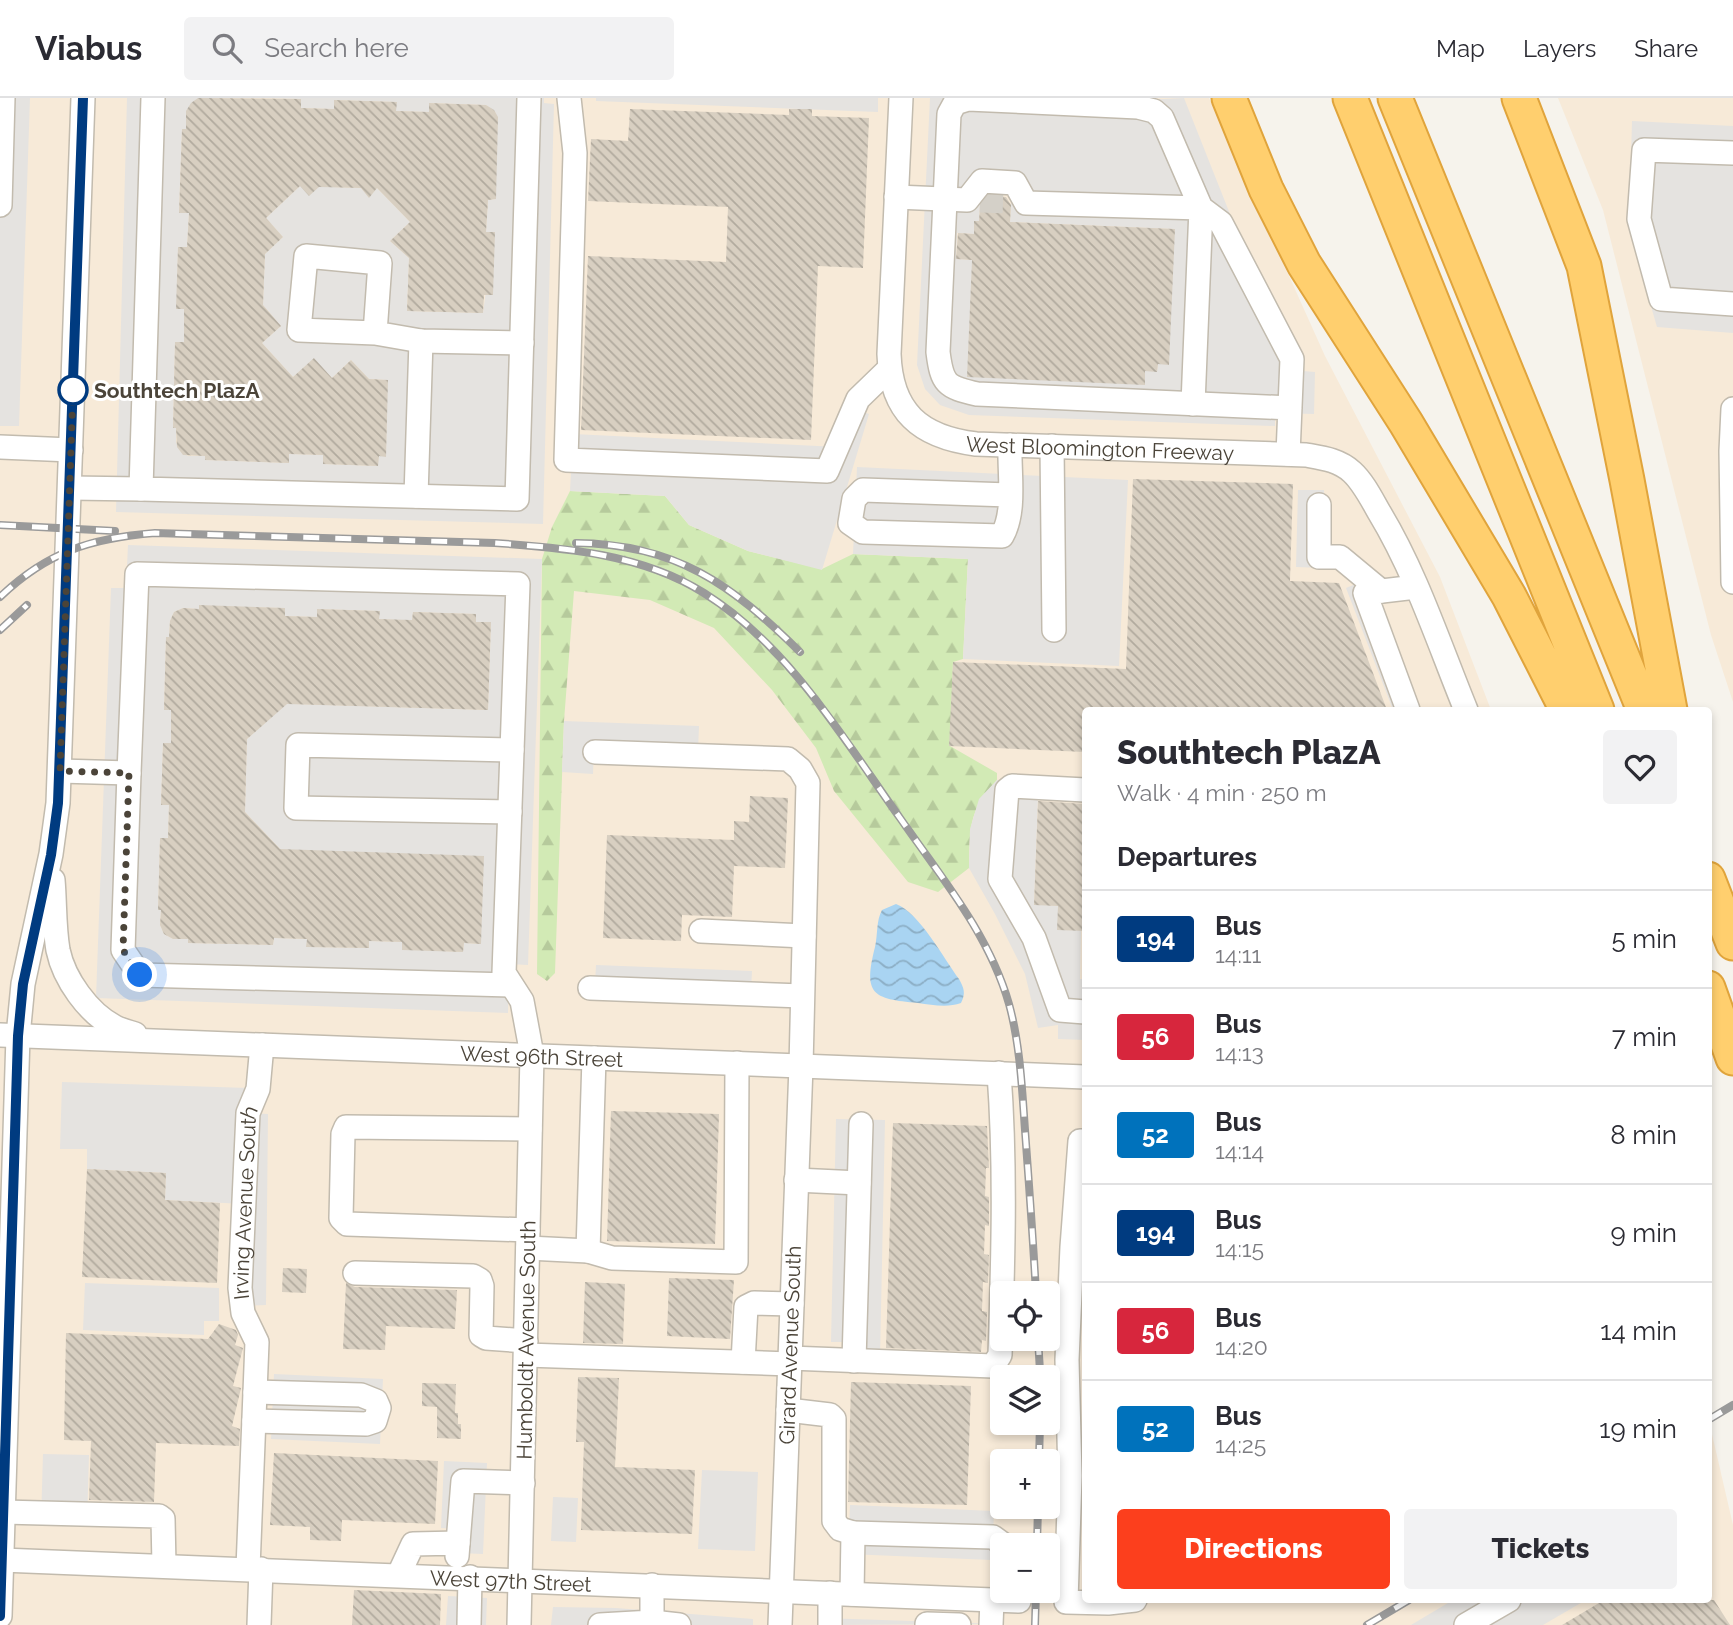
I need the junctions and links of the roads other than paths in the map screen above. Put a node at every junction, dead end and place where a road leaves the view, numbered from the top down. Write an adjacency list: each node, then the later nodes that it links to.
1 (3, 98): 14 (street)
2 (153, 98): 30 (street)
3 (529, 98): 19 (street)
4 (569, 98): 20 (street)
5 (901, 98): 12 (street, West Bloomington Freeway)
6 (1229, 98): 40 (highway)
7 (1350, 98): 41 (highway)
8 (1395, 98): 42 (highway)
9 (85, 103): 27 (street)
10 (1531, 108): 43 (highway)
11 (1733, 153): 16 (street)
12 (896, 197): 13 (street); 20 (street, West Bloomington Freeway)
13 (964, 200): 15 (street); 15 (street); 21 (street)
14 (0, 205)
15 (1201, 208): 21 (street); 22 (street)
16 (1733, 304)
17 (375, 333): 17 (street); 18 (street)
18 (421, 341): 19 (street); 32 (street)
19 (522, 343): 32 (street)
20 (889, 369): 24 (street, West Bloomington Freeway)
21 (1193, 404): 22 (street)
22 (1290, 408): 28 (street)
23 (1733, 409): 34 (street)
24 (1010, 445): 25 (street, West Bloomington Freeway); 31 (street)
25 (1052, 446): 28 (street, West Bloomington Freeway); 37 (street)
26 (0, 447): 27 (street)
27 (71, 450): 29 (street)
28 (1288, 454): 35 (street, West Bloomington Freeway)
29 (70, 488): 30 (street); 46 (street)
30 (141, 489): 32 (street)
31 (1009, 495): 31 (street)
32 (416, 496)
33 (1319, 505): 36 (street)
34 (1733, 582)
35 (1416, 587): 36 (street); 39 (street, West Bloomington Freeway)
36 (1381, 591): 38 (street)
37 (1054, 630)
38 (1408, 707)
39 (1465, 707)
40 (1565, 707)
41 (1596, 707)
42 (1643, 707)
43 (1669, 707)
44 (512, 750): 47 (street, Humboldt Avenue South); 49 (street, Humboldt Avenue South); 49 (street)
45 (595, 752): 53 (street, Girard Avenue South)
46 (60, 771): 47 (street); 50 (street)
47 (129, 773): 55 (street)
48 (1082, 790): 59 (street)
49 (510, 813): 55 (street, Humboldt Avenue South)
50 (51, 855): 60 (street); 61 (street)
51 (1712, 889): 54 (highway)
52 (701, 931): 53 (street)
53 (804, 936): 57 (street, Girard Avenue South)
54 (1733, 943)
55 (511, 985): 63 (street, Humboldt Avenue South)
56 (590, 988): 57 (street)
57 (802, 996): 67 (street, Girard Avenue South)
58 (1712, 999): 65 (highway)
59 (1082, 1012)
60 (9, 1035): 61 (street, West 96th Street); 76 (street)
61 (155, 1040): 62 (street, West 96th Street)
62 (262, 1045): 63 (street, West 96th Street); 84 (street, Irving Avenue South)
63 (532, 1055): 64 (street, West 96th Street); 71 (street, Humboldt Avenue South)
64 (594, 1058): 66 (street, West 96th Street); 77 (street)
65 (1733, 1058)
66 (737, 1063): 67 (street, West 96th Street); 77 (street)
67 (801, 1066): 68 (street, West 96th Street); 73 (street, Girard Avenue South)
68 (999, 1073): 69 (street, West 96th Street); 82 (street)
69 (1082, 1077)
70 (861, 1124): 74 (street)
71 (530, 1129): 75 (street, Humboldt Avenue South); 75 (street)
72 (1082, 1141): 103 (street)
73 (796, 1180): 74 (street); 79 (street, Girard Avenue South)
74 (859, 1183): 82 (street)
75 (528, 1239): 77 (street); 80 (street, Humboldt Avenue South)
76 (6, 1249): 88 (street)
77 (588, 1251)
78 (355, 1273): 80 (street)
79 (792, 1304): 81 (street, Girard Avenue South); 83 (street)
80 (526, 1348): 83 (street); 87 (street, Humboldt Avenue South)
81 (790, 1361): 82 (street); 83 (street); 85 (street, Girard Avenue South)
82 (854, 1361)
83 (743, 1363)
84 (255, 1392): 86 (street, Irving Avenue South); 86 (street)
85 (788, 1410): 89 (street); 99 (street, Girard Avenue South)
86 (254, 1421): 94 (street, Irving Avenue South)
87 (523, 1483): 91 (street); 97 (street, Humboldt Avenue South)
88 (3, 1512): 92 (street); 93 (street)
89 (853, 1533): 90 (street); 100 (street)
90 (990, 1536)
91 (458, 1543): 95 (street); 96 (street)
92 (2, 1560): 93 (street, West 97th Street); 106 (street)
93 (164, 1565): 94 (street, West 97th Street)
94 (254, 1568): 95 (street, West 97th Street); 108 (street, Irving Avenue South)
95 (398, 1574): 96 (street, West 97th Street)
96 (463, 1577): 97 (street, West 97th Street); 109 (street)
97 (521, 1580): 98 (street, West 97th Street); 110 (street, Humboldt Avenue South)
98 (652, 1585): 99 (street, West 97th Street); 107 (street)
99 (782, 1591): 100 (street, West 97th Street); 113 (street, Girard Avenue South)
100 (841, 1593): 101 (street, West 97th Street); 114 (street)
101 (930, 1597): 102 (street, West 97th Street); 115 (street)
102 (990, 1598)
103 (1082, 1602)
104 (1003, 1603): 117 (street)
105 (1504, 1603): 118 (street)
106 (0, 1616)
107 (652, 1622): 111 (street); 112 (street)
108 (259, 1625)
109 (469, 1625)
110 (519, 1625)
111 (600, 1625)
112 (680, 1625)
113 (780, 1625)
114 (830, 1625)
115 (926, 1625): 116 (street)
116 (959, 1625)
117 (992, 1625)
118 (1466, 1625)

